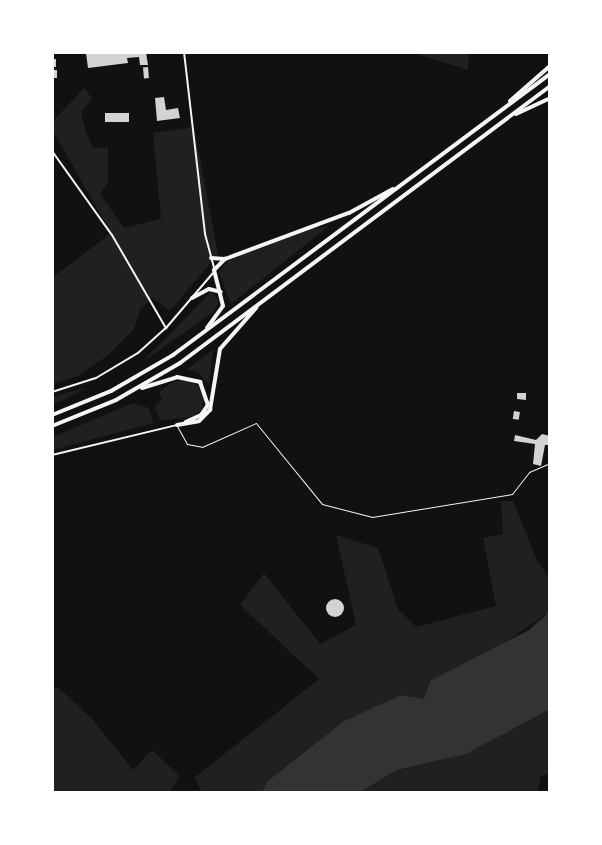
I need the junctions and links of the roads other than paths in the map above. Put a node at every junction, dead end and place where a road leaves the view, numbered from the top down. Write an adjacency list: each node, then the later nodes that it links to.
1 (184, 52): 10 (street)
2 (550, 66): 6 (highway)
3 (550, 74): 6 (highway)
4 (550, 86): 7 (highway)
5 (550, 98): 7 (highway)
6 (501, 111): 9 (highway)
7 (507, 118): 14 (highway)
8 (52, 151): 16 (street)
9 (406, 181): 11 (highway); 17 (highway)
10 (211, 258): 11 (highway); 12 (street)
11 (225, 259): 12 (highway)
12 (214, 270): 13 (highway); 15 (street)
13 (222, 293): 15 (highway); 17 (highway)
14 (267, 297): 18 (highway); 21 (highway)
15 (192, 298): 16 (street)
16 (166, 328): 19 (street)
17 (203, 333): 20 (highway)
18 (133, 391): 21 (highway); 22 (highway)
19 (52, 392)
20 (52, 415)
21 (177, 425): 23 (street); 24 (lane)
22 (52, 426)
23 (52, 455)
24 (550, 463)

